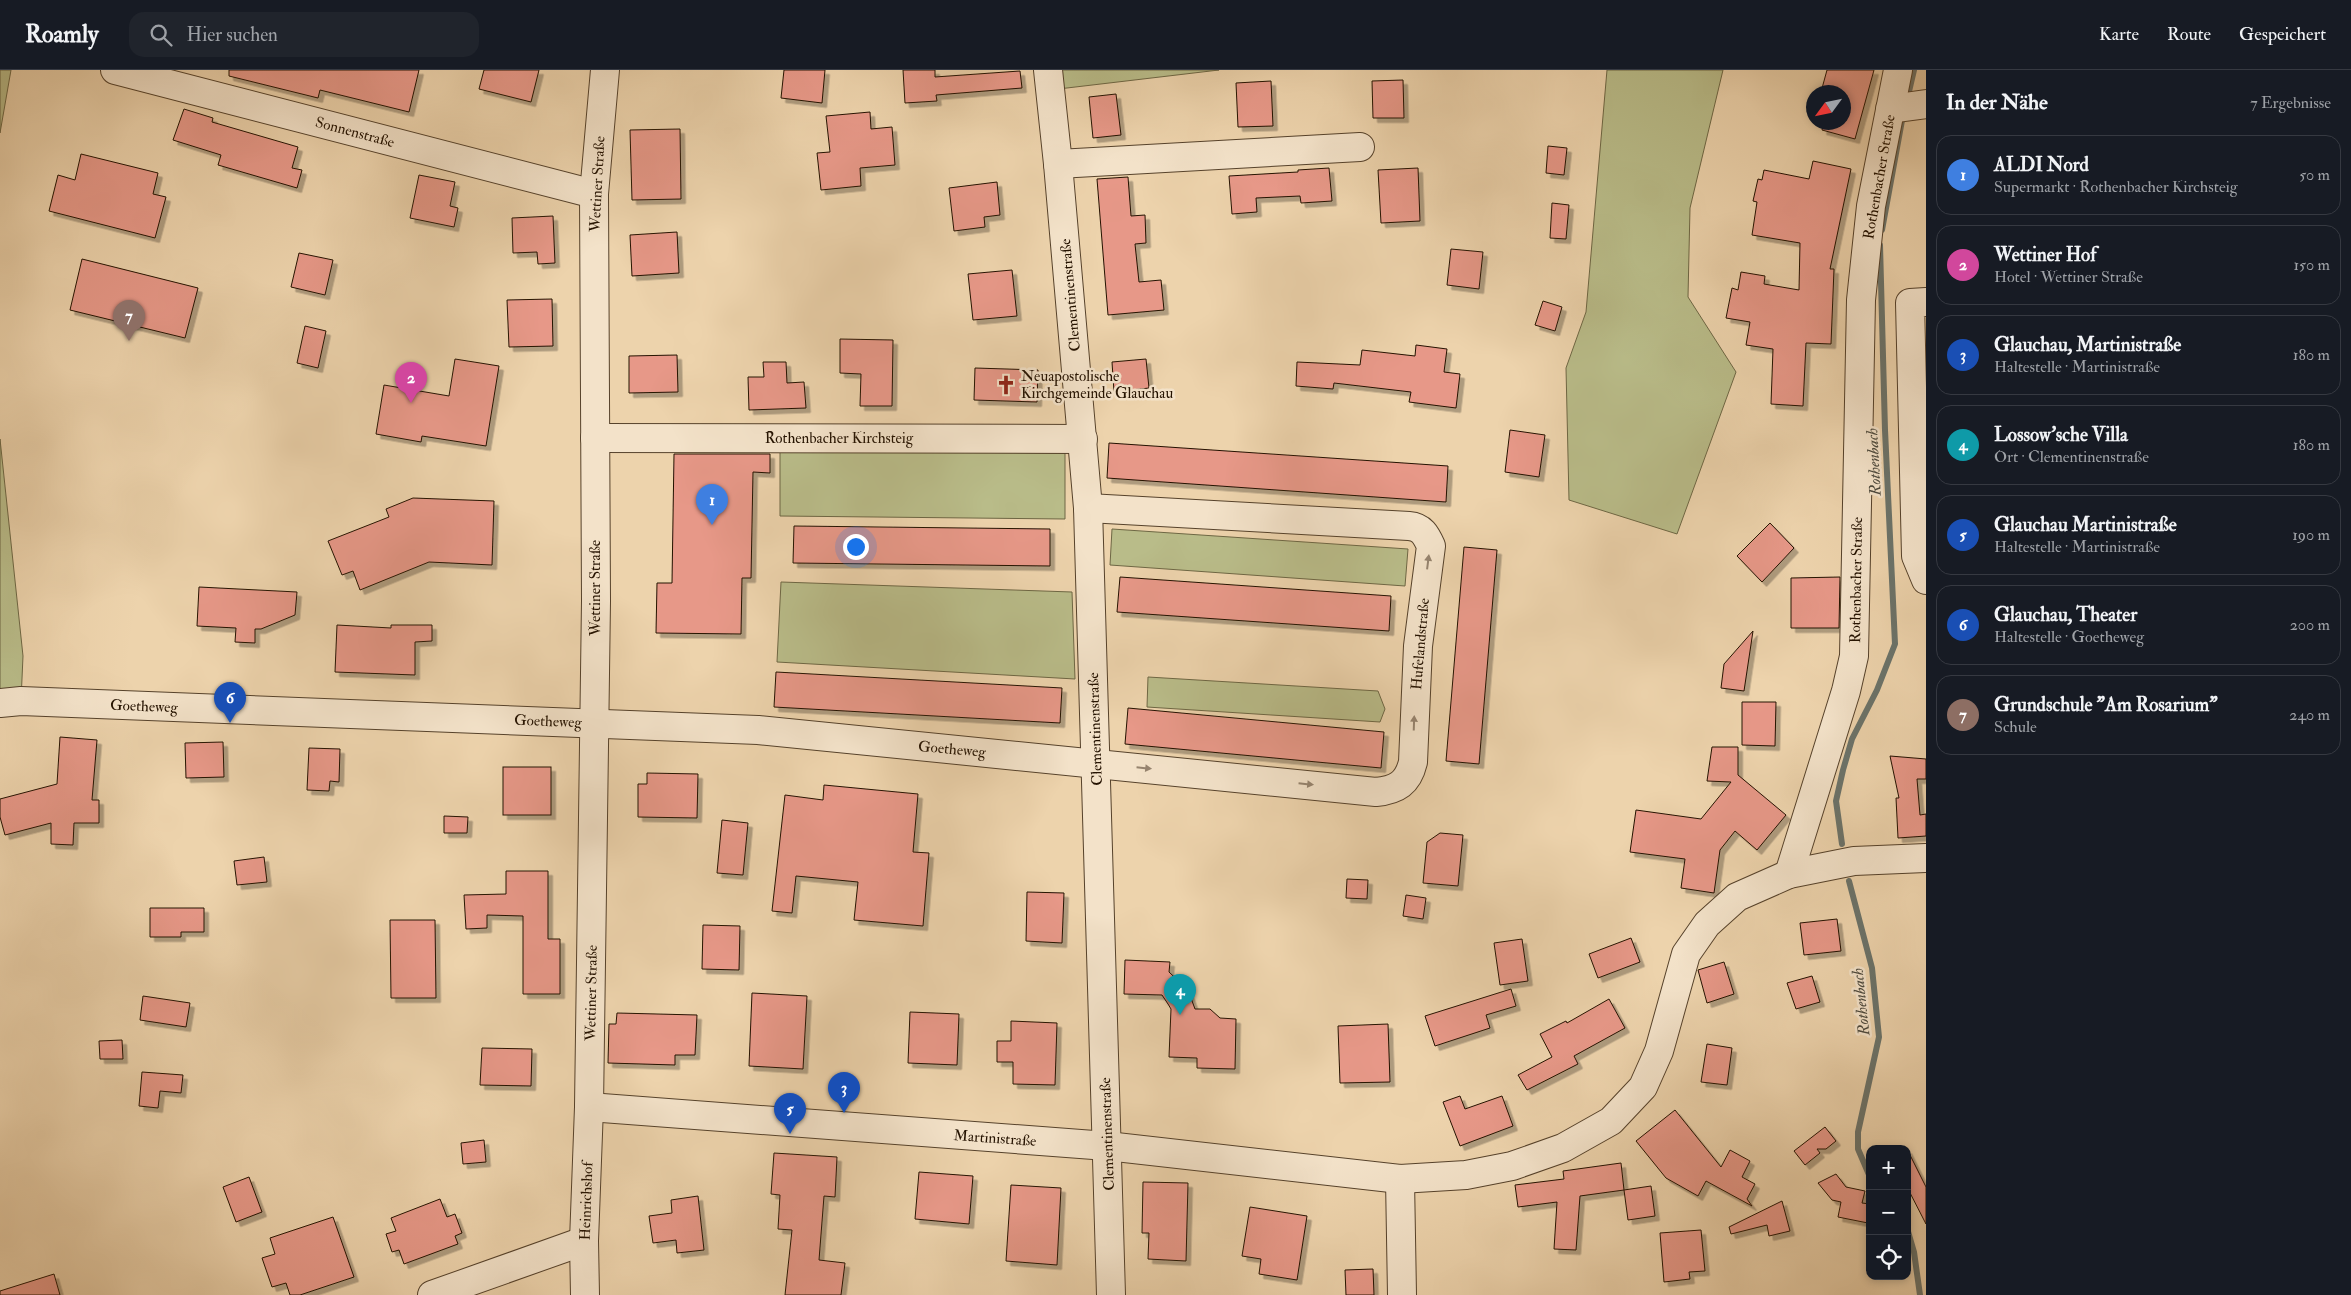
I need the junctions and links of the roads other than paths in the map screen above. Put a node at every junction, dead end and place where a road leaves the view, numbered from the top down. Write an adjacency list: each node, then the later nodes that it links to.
1 (115, 70): 9 (street, Sonnenstraße)
2 (605, 70): 9 (street, Wettiner Straße)
3 (1048, 70): 8 (street, Clementinenstraße)
4 (1898, 70): 6 (street, Rothenbacher Straße)
5 (1923, 105): 6 (street)
6 (1891, 109): 19 (street, Rothenbacher Straße)
7 (1360, 147): 8 (street)
8 (1058, 164): 12 (street, Clementinenstraße)
9 (594, 194): 11 (street, Wettiner Straße)
10 (1926, 302): 14 (street)
11 (595, 438): 12 (street, Rothenbacher Kirchsteig); 16 (street, Wettiner Straße)
12 (1083, 439): 13 (street, Clementinenstraße)
13 (1088, 508): 17 (street, Clementinenstraße); 17 (street, Hufelandstraße, one-way to 13)
14 (1926, 580)
15 (0, 703): 16 (street, Goetheweg)
16 (595, 723): 17 (street, Goetheweg); 20 (street, Wettiner Straße)
17 (1096, 763): 21 (street, Clementinenstraße)
18 (1926, 858): 19 (street, Martinistraße)
19 (1789, 874): 22 (street, Martinistraße)
20 (590, 1107): 21 (street, Martinistraße); 23 (street, Heinrichshof)
21 (1108, 1146): 22 (street, Martinistraße); 26 (street, Clementinenstraße)
22 (1400, 1179): 27 (street)
23 (584, 1241): 24 (street); 25 (street, Heinrichshof)
24 (432, 1295)
25 (586, 1295)
26 (1110, 1295)
27 (1402, 1295)

